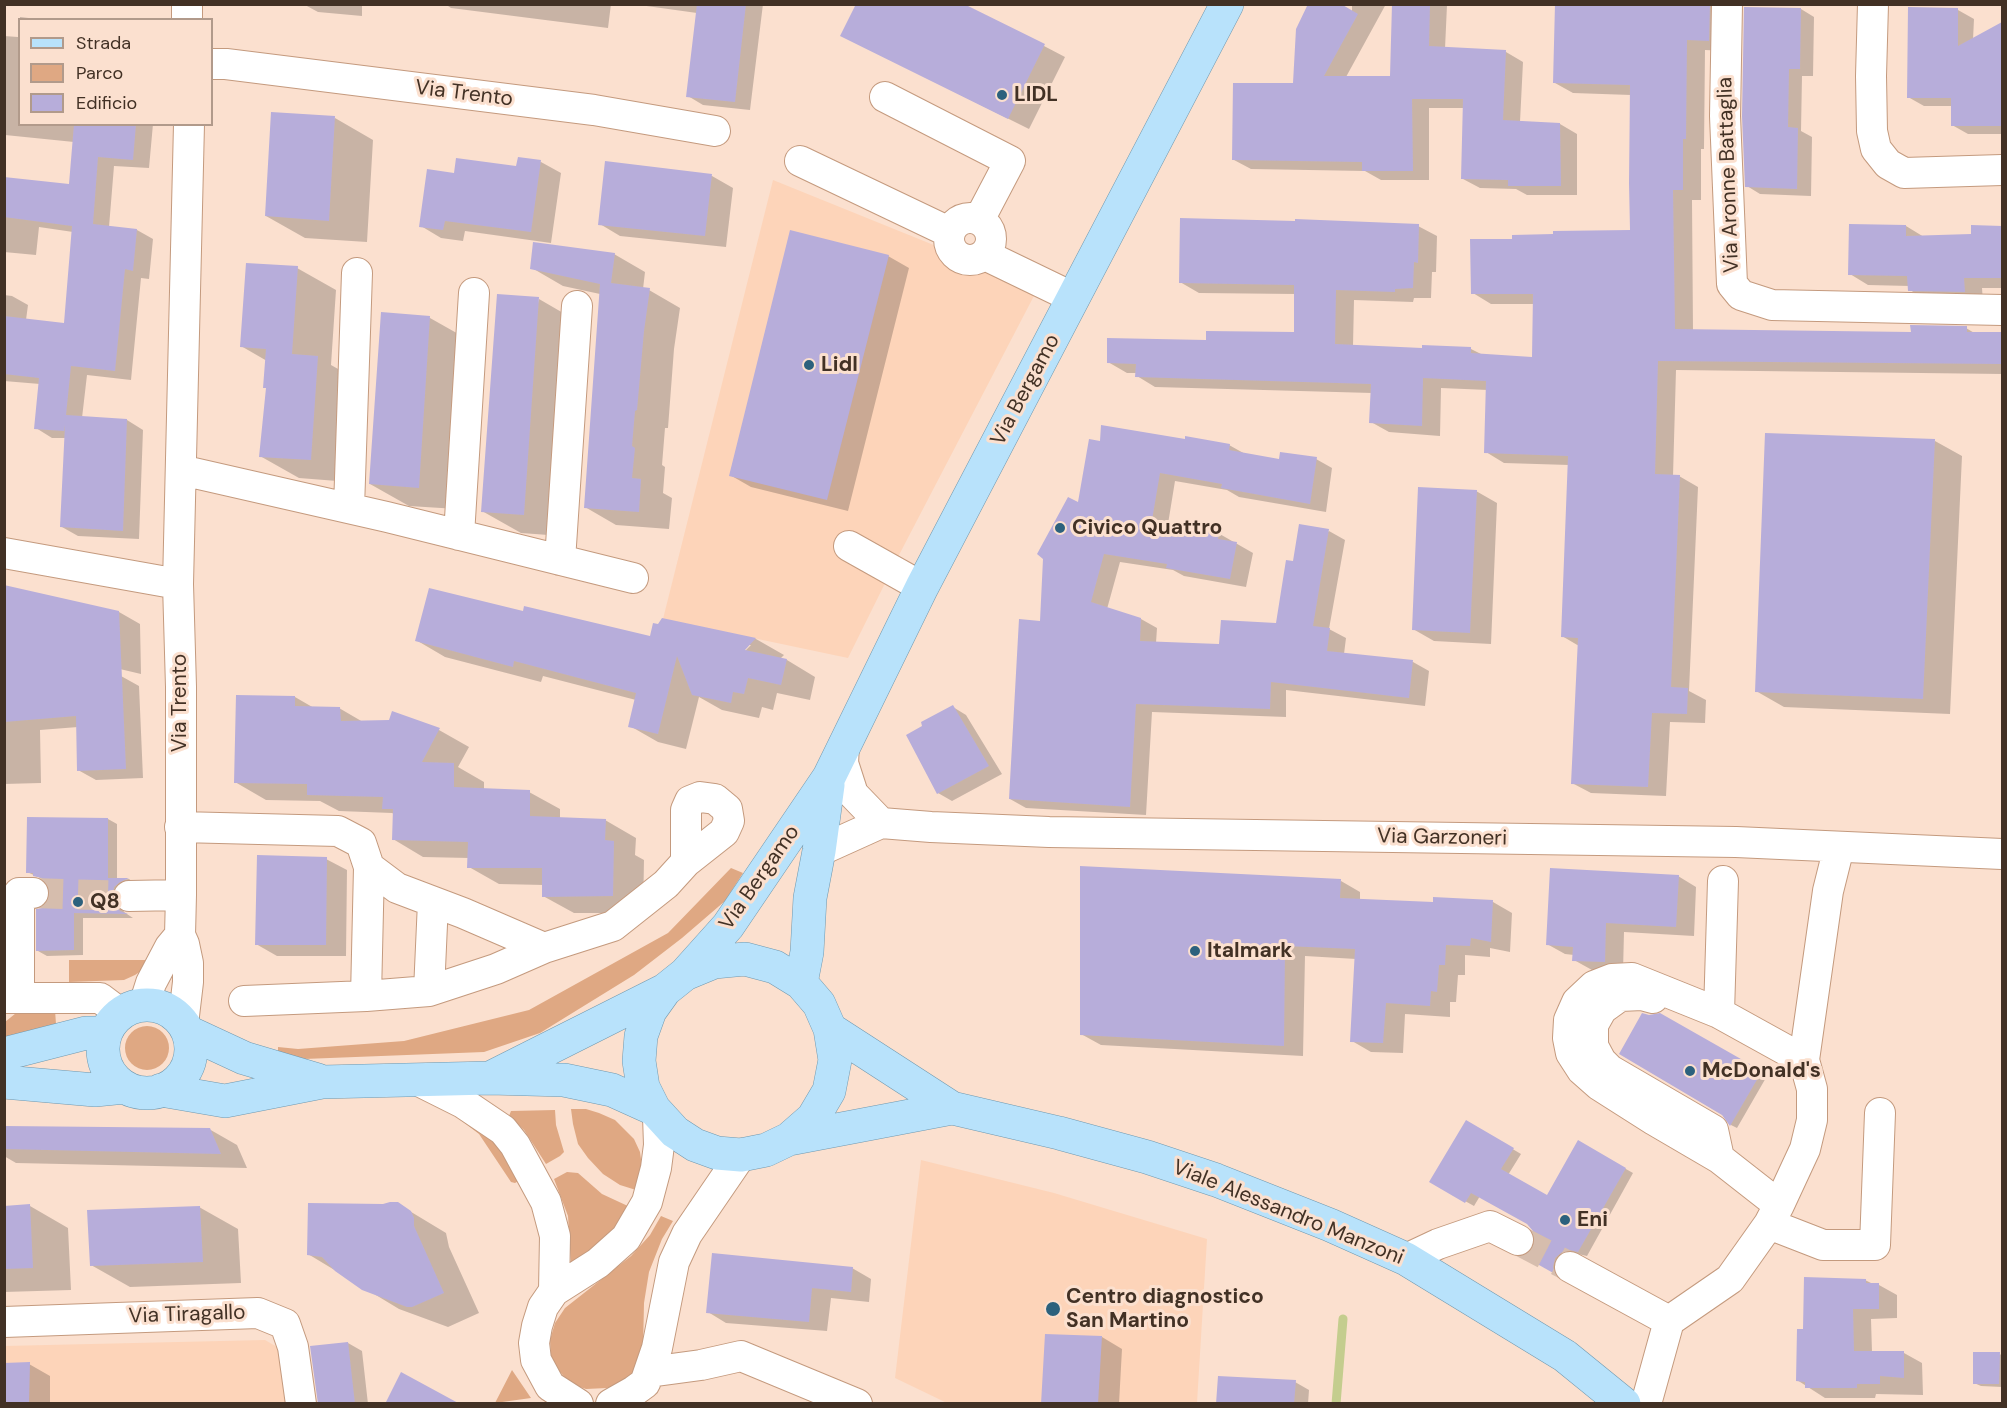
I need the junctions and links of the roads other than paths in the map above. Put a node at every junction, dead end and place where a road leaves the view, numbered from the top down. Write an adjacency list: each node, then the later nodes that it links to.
1 (1227, 4): 15 (main road, Via Bergamo)
2 (1727, 4): 17 (street, Via Aronne Battaglia)
3 (1873, 4): 9 (street)
4 (213, 64): 7 (street, Via Trento)
5 (885, 97): 10 (street)
6 (189, 126): 18 (street, Via Trento)
7 (715, 131)
8 (800, 161): 11 (street)
9 (2002, 170)
10 (979, 220): 11 (street); 12 (street)
11 (949, 232): 12 (street)
12 (984, 255): 15 (street)
13 (357, 273): 19 (street)
14 (474, 293): 20 (street)
15 (1074, 298): 26 (main road, Via Bergamo)
16 (577, 306): 23 (street)
17 (2002, 310)
18 (181, 470): 19 (street); 25 (street, Via Trento)
19 (349, 508): 20 (street)
20 (459, 535): 23 (street)
21 (849, 546): 26 (street)
22 (4, 553): 25 (street)
23 (560, 560): 24 (street)
24 (633, 578)
25 (178, 584): 30 (street, Via Trento)
26 (922, 587): 27 (main road, Via Bergamo)
27 (844, 745): 28 (main road, Via Bergamo); 29 (street)
28 (830, 777): 32 (main road, Via Bergamo); 43 (main road, Via Bergamo)
29 (880, 823): 31 (street, Via Garzoneri); 32 (street, Via Garzoneri)
30 (180, 827): 35 (street); 38 (street, Via Trento)
31 (1839, 847): 33 (street, Via Garzoneri); 55 (street)
32 (819, 851): 44 (main road, Via Bergamo)
33 (2002, 854)
34 (686, 862): 42 (street)
35 (369, 867): 40 (street); 46 (street)
36 (1723, 882): 49 (street)
37 (33, 893): 47 (street)
38 (181, 895): 39 (street); 41 (street, Via Trento)
39 (129, 896)
40 (433, 902): 42 (street); 45 (street)
41 (180, 935): 50 (street); 51 (street, Via Trento)
42 (544, 948): 45 (street)
43 (675, 982): 44 (main road); 56 (main road); 63 (main road)
44 (801, 983): 53 (main road)
45 (429, 991): 46 (street)
46 (366, 996): 48 (street)
47 (12, 998): 50 (street)
48 (244, 1001)
49 (1719, 1013): 52 (street); 67 (street)
50 (123, 1017): 51 (main road); 54 (main road); 60 (main road)
51 (185, 1028): 59 (main road); 61 (main road)
52 (1747, 1028): 55 (street); 67 (street)
53 (830, 1029): 62 (main road, Viale Alessandro Manzoni); 65 (main road)
54 (4, 1054)
55 (1804, 1060): 68 (street)
56 (490, 1078): 57 (main road); 63 (main road)
57 (417, 1080): 59 (main road); 72 (street)
58 (4, 1082): 60 (main road)
59 (322, 1082): 61 (main road)
60 (125, 1087): 61 (main road)
61 (161, 1090)
62 (952, 1108): 65 (main road, Viale Alessandro Manzoni); 70 (main road, Viale Alessandro Manzoni)
63 (656, 1112): 66 (main road); 72 (street)
64 (1880, 1113): 68 (street)
65 (789, 1139): 66 (main road)
66 (741, 1155): 75 (street)
67 (1719, 1158): 68 (street)
68 (1774, 1215): 73 (street)
69 (1518, 1240): 70 (street)
70 (1406, 1259): 80 (main road, Viale Alessandro Manzoni)
71 (1570, 1267): 73 (street)
72 (554, 1291): 76 (street)
73 (1669, 1321): 81 (street)
74 (4, 1322): 77 (street, Via Tiragallo)
75 (647, 1386): 78 (street); 79 (street)
76 (570, 1403)
77 (301, 1404)
78 (611, 1404)
79 (857, 1404)
80 (1624, 1404)
81 (1646, 1404)

